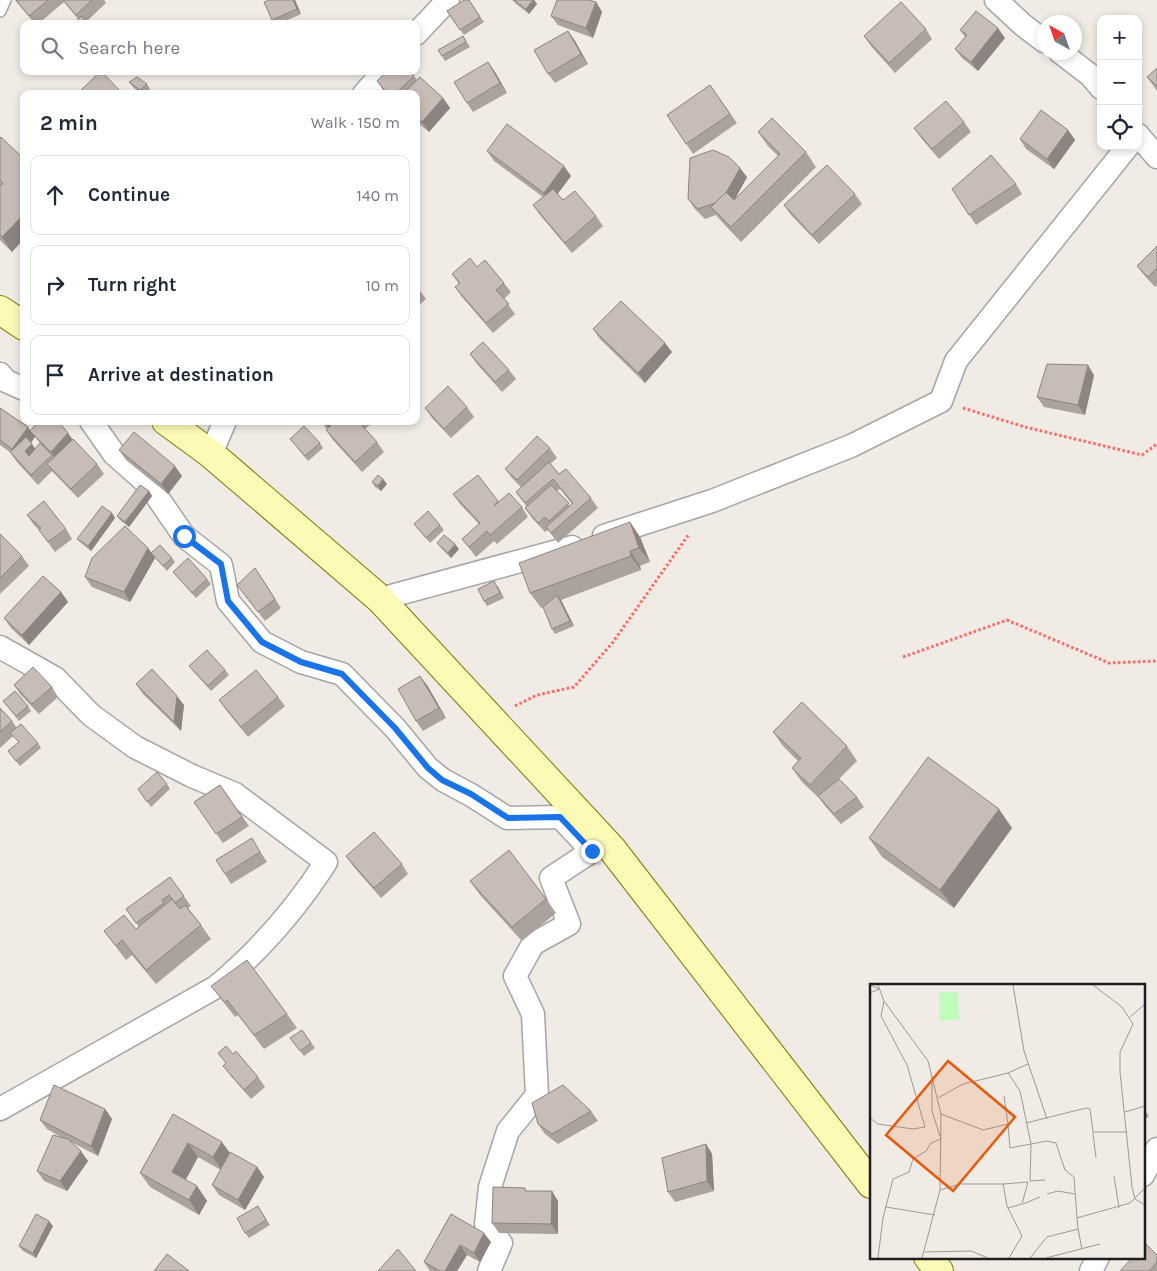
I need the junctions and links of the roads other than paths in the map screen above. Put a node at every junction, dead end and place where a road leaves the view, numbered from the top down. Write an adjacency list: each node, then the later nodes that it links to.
1 (5, 0): 4 (lane)
2 (448, 0): 5 (street)
3 (996, 0): 6 (street)
4 (0, 11)
5 (420, 30)
6 (1037, 36)
7 (1071, 60): 9 (street)
8 (381, 75): 10 (street)
9 (1097, 83)
10 (367, 90)
11 (1142, 140): 13 (street)
12 (1125, 150): 22 (street)
13 (1157, 157)
14 (0, 310): 15 (main road)
15 (20, 323)
16 (0, 374): 17 (street)
17 (20, 387)
18 (94, 425): 30 (street)
19 (171, 425): 21 (main road)
20 (223, 425): 21 (street)
21 (211, 454): 22 (main road)
22 (380, 599): 27 (main road)
23 (0, 647): 24 (street)
24 (0, 1110)
25 (1157, 1149): 26 (street)
26 (1144, 1173)
27 (870, 1183)
28 (929, 1258): 31 (main road)
29 (1098, 1258): 32 (street)
30 (489, 1271)
31 (939, 1271)
32 (1091, 1271)

